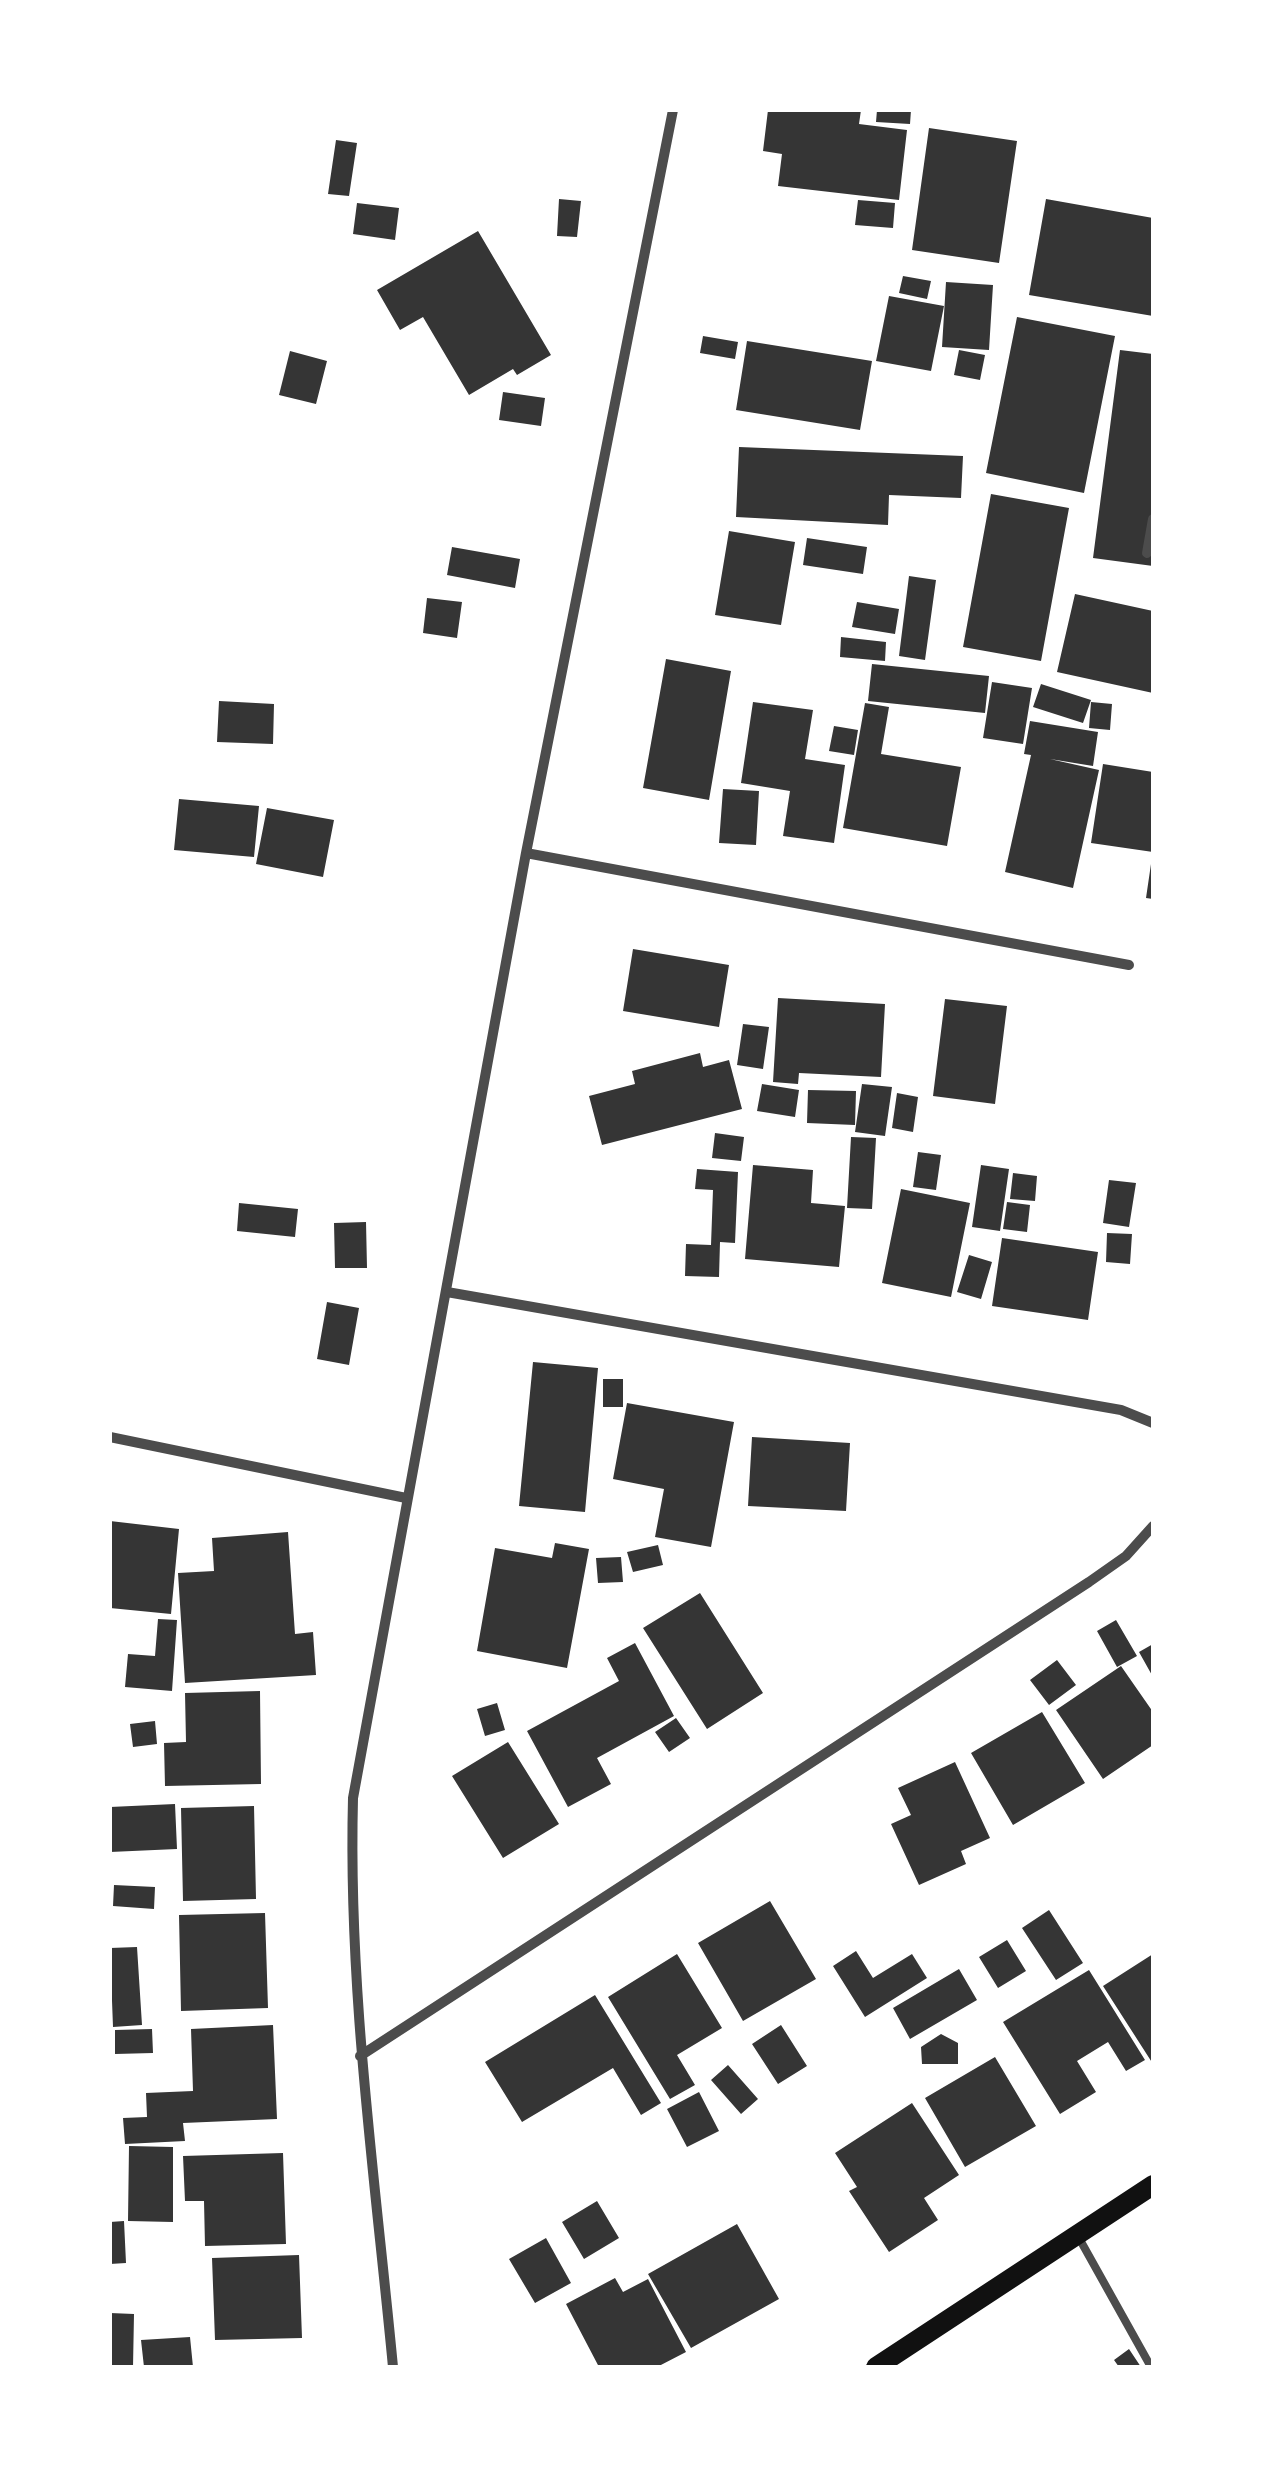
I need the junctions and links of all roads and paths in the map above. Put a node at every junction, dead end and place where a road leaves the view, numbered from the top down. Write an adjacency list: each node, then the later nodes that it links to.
1 (673, 110): 4 (street)
2 (1153, 519): 3 (street)
3 (1146, 553)
4 (526, 853): 5 (street); 6 (street)
5 (1128, 964)
6 (447, 1292): 7 (street); 9 (street)
7 (1153, 1423)
8 (110, 1437): 9 (street)
9 (406, 1498): 11 (street)
10 (1153, 1526): 11 (street)
11 (360, 2056): 14 (street)
12 (1153, 2185): 13 (main road)
13 (1077, 2234): 15 (main road); 16 (lane)
14 (393, 2367)
15 (876, 2367)
16 (1151, 2367)

